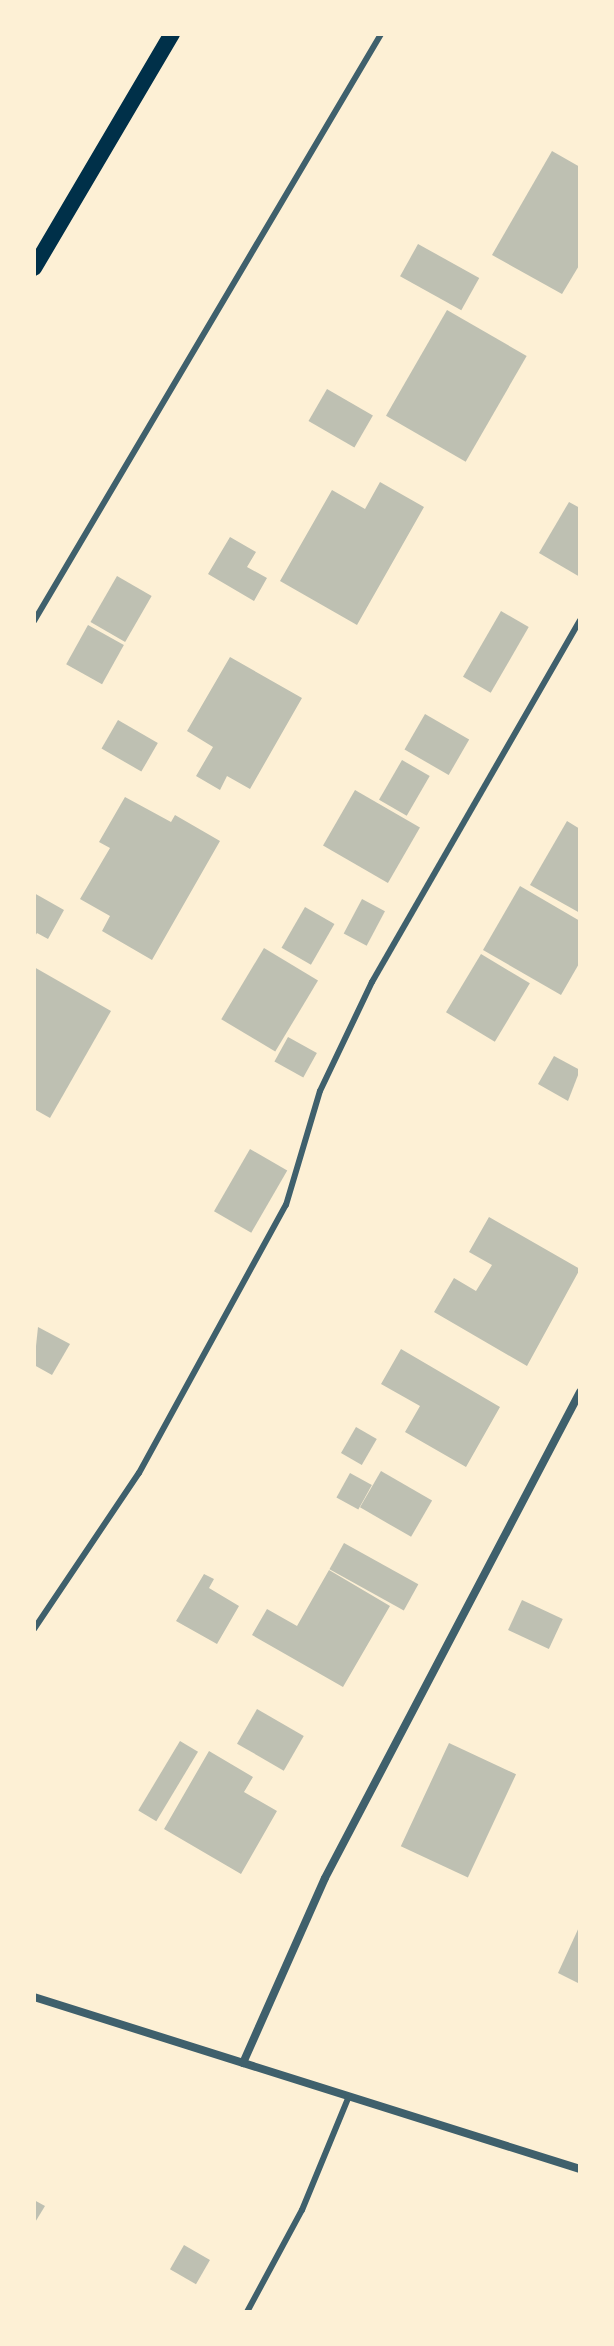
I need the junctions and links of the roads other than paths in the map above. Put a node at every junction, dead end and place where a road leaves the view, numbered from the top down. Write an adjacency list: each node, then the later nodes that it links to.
1 (172, 34): 3 (main road)
2 (381, 34): 4 (lane)
3 (34, 268)
4 (34, 621)
5 (580, 621): 7 (lane)
6 (580, 1392): 9 (street)
7 (34, 1629)
8 (34, 1997): 9 (street)
9 (243, 2063): 10 (street)
10 (349, 2096): 11 (street); 12 (lane)
11 (580, 2169)
12 (247, 2312)

